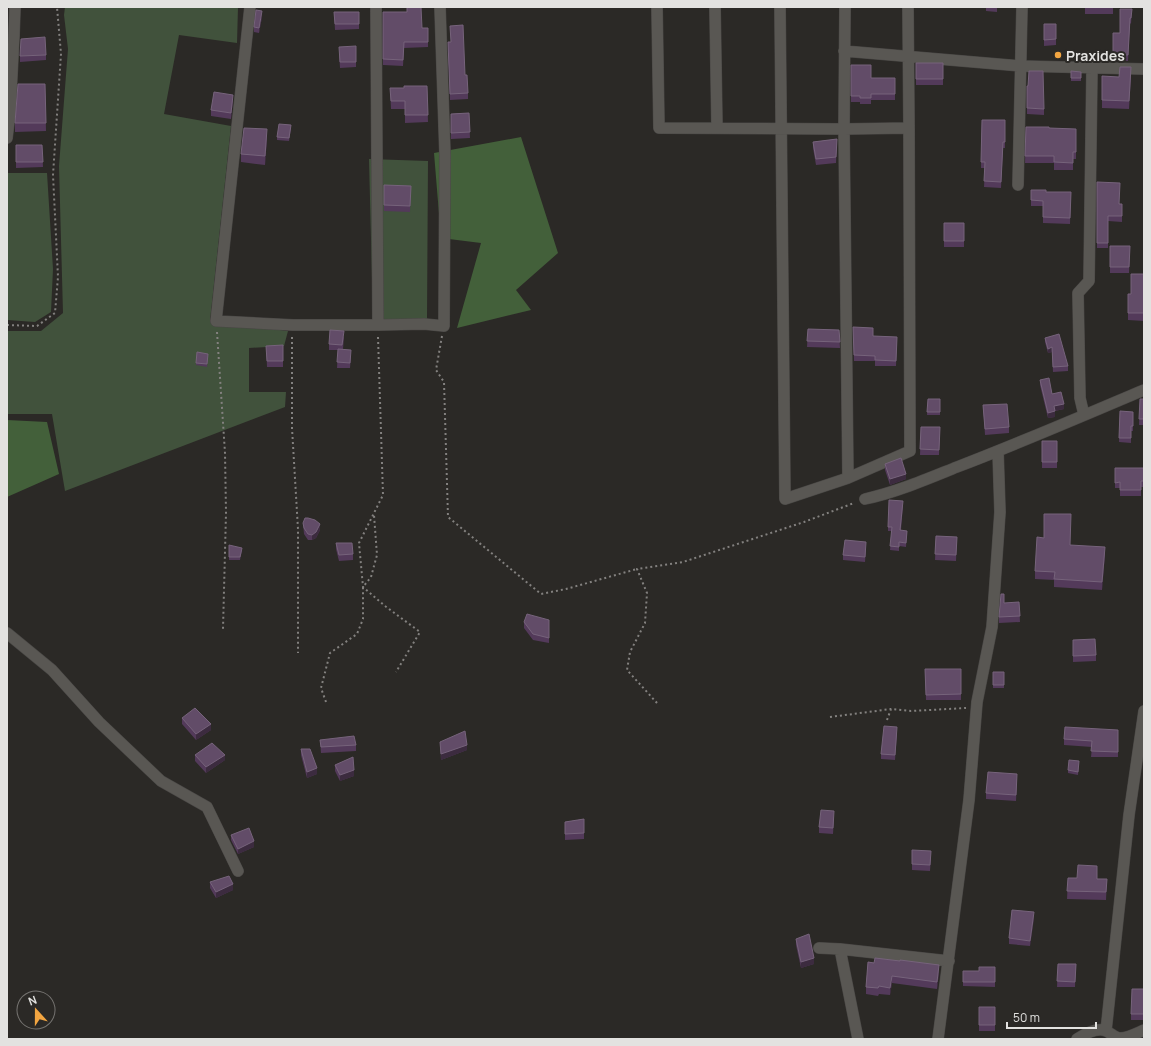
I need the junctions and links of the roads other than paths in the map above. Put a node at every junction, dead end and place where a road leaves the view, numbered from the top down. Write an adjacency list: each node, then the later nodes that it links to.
1 (15, 7): 11 (street)
2 (250, 7): 24 (street)
3 (376, 7): 24 (street)
4 (440, 7): 24 (street)
5 (657, 7): 18 (street)
6 (715, 7): 18 (street)
7 (780, 7): 20 (street)
8 (845, 7): 12 (street)
9 (908, 7): 13 (street)
10 (1022, 7): 14 (street)
11 (11, 35): 17 (street)
12 (844, 52): 13 (street); 21 (street)
13 (908, 57): 14 (street); 19 (street)
14 (1020, 66): 15 (street); 23 (street)
15 (1092, 68): 16 (street); 26 (street)
16 (1144, 69)
17 (9, 112): 22 (street)
18 (717, 128): 20 (street)
19 (909, 128): 21 (street); 28 (street)
20 (781, 130): 21 (street); 28 (street)
21 (844, 130): 28 (street)
22 (7, 138)
23 (1018, 185)
24 (378, 326)
25 (1144, 390): 26 (street)
26 (1084, 415): 27 (street)
27 (998, 451): 29 (street); 35 (street)
28 (848, 478)
29 (865, 499)
30 (7, 633): 32 (street)
31 (1144, 711): 37 (street)
32 (238, 871)
33 (819, 948): 34 (street)
34 (840, 949): 35 (street); 38 (street)
35 (949, 961): 39 (street)
36 (1144, 1030): 37 (street)
37 (1106, 1031): 40 (street)
38 (858, 1039)
39 (938, 1039)
40 (1077, 1039)

